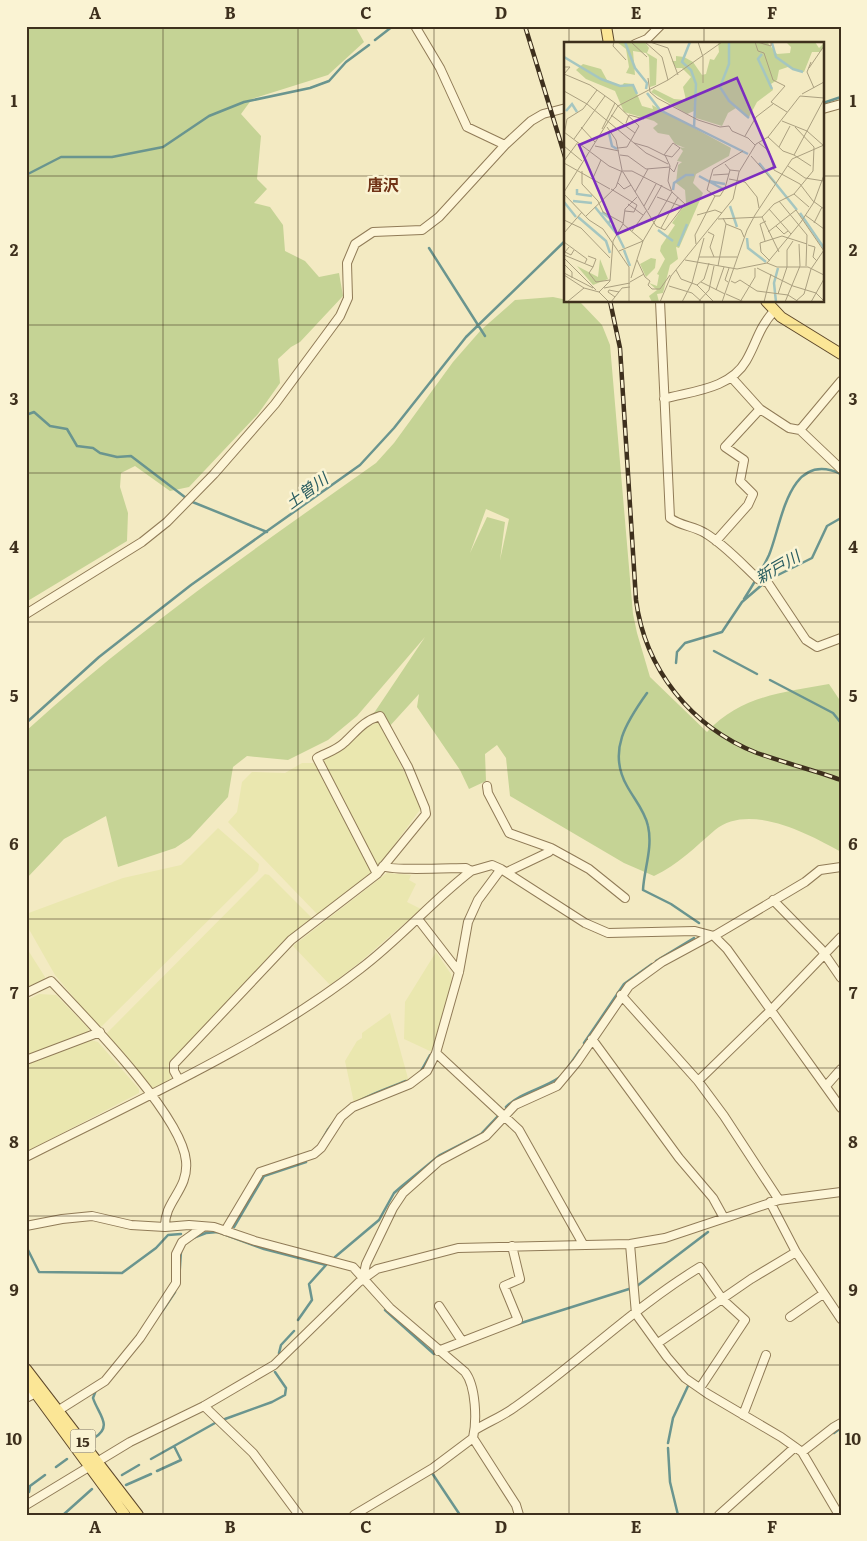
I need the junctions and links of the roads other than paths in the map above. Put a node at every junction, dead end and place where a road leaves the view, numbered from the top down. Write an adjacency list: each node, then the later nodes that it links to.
1 (415, 26): 9 (street)
2 (606, 26): 4 (main road)
3 (660, 26): 5 (street)
4 (608, 42)
5 (640, 42)
6 (841, 104): 8 (street)
7 (564, 109): 9 (street)
8 (824, 109)
9 (505, 146): 21 (street)
10 (660, 302): 16 (street)
11 (767, 302): 12 (main road)
12 (774, 311): 13 (main road); 14 (street)
13 (841, 354)
14 (732, 378): 16 (street); 17 (street)
15 (841, 381): 18 (street)
16 (664, 399): 20 (street)
17 (760, 409): 18 (street); 20 (street)
18 (800, 430): 19 (street)
19 (841, 469)
20 (716, 541): 22 (street)
21 (26, 614)
22 (841, 638)
23 (487, 786): 24 (street)
24 (551, 848): 27 (street); 30 (street)
25 (383, 866): 28 (street); 29 (street); 29 (street)
26 (841, 867): 31 (street)
27 (504, 870): 28 (street); 33 (street); 36 (street)
28 (471, 871): 32 (street)
29 (377, 874): 46 (street)
30 (625, 898)
31 (773, 900): 33 (street); 35 (street)
32 (418, 918): 36 (street); 46 (street)
33 (712, 936): 39 (street); 40 (street)
34 (841, 937): 35 (street)
35 (824, 954): 37 (street); 40 (street)
36 (458, 972): 43 (street)
37 (841, 978)
38 (26, 993): 41 (street)
39 (621, 995): 42 (street); 47 (street)
40 (770, 1011): 47 (street); 48 (street)
41 (100, 1032): 44 (street); 49 (street)
42 (592, 1040): 51 (street); 56 (street)
43 (436, 1053): 51 (street); 60 (street)
44 (26, 1060)
45 (841, 1069): 48 (street)
46 (179, 1080): 49 (street)
47 (698, 1081): 54 (street)
48 (826, 1086): 50 (street)
49 (150, 1094): 52 (street); 58 (street)
50 (841, 1108)
51 (505, 1115): 61 (street); 65 (street)
52 (26, 1157)
53 (841, 1192): 54 (street)
54 (779, 1200): 55 (street)
55 (770, 1202): 56 (street); 64 (street)
56 (724, 1218): 62 (street)
57 (26, 1226): 58 (street)
58 (165, 1227): 59 (street)
59 (203, 1227): 60 (street); 81 (street)
60 (225, 1231): 65 (street)
61 (583, 1244): 62 (street); 63 (street)
62 (630, 1244): 69 (street)
63 (512, 1246): 65 (street); 72 (street)
64 (796, 1252): 66 (street); 67 (street)
65 (363, 1278): 74 (street); 80 (street)
66 (823, 1294): 70 (street); 71 (street)
67 (723, 1300): 69 (street); 73 (street); 78 (street)
68 (439, 1306): 72 (street)
69 (636, 1314): 73 (street); 84 (street)
70 (790, 1317)
71 (841, 1319)
72 (462, 1341): 74 (street)
73 (658, 1343): 78 (street)
74 (438, 1351): 84 (street)
75 (766, 1355): 82 (street)
76 (26, 1369): 81 (main road, 15)
77 (26, 1380): 79 (main road, 15)
78 (700, 1388): 82 (street)
79 (31, 1396): 86 (main road, 15)
80 (204, 1406): 86 (street); 90 (street)
81 (59, 1410): 86 (main road, 15)
82 (743, 1415): 85 (street)
83 (841, 1424): 85 (street)
84 (474, 1434): 91 (street); 92 (street)
85 (799, 1450): 93 (street); 94 (street)
86 (94, 1463): 87 (street); 88 (main road, 15); 89 (main road, 15)
87 (26, 1506)
88 (125, 1515)
89 (138, 1515)
90 (299, 1515)
91 (354, 1515)
92 (519, 1515)
93 (719, 1515)
94 (839, 1515)

